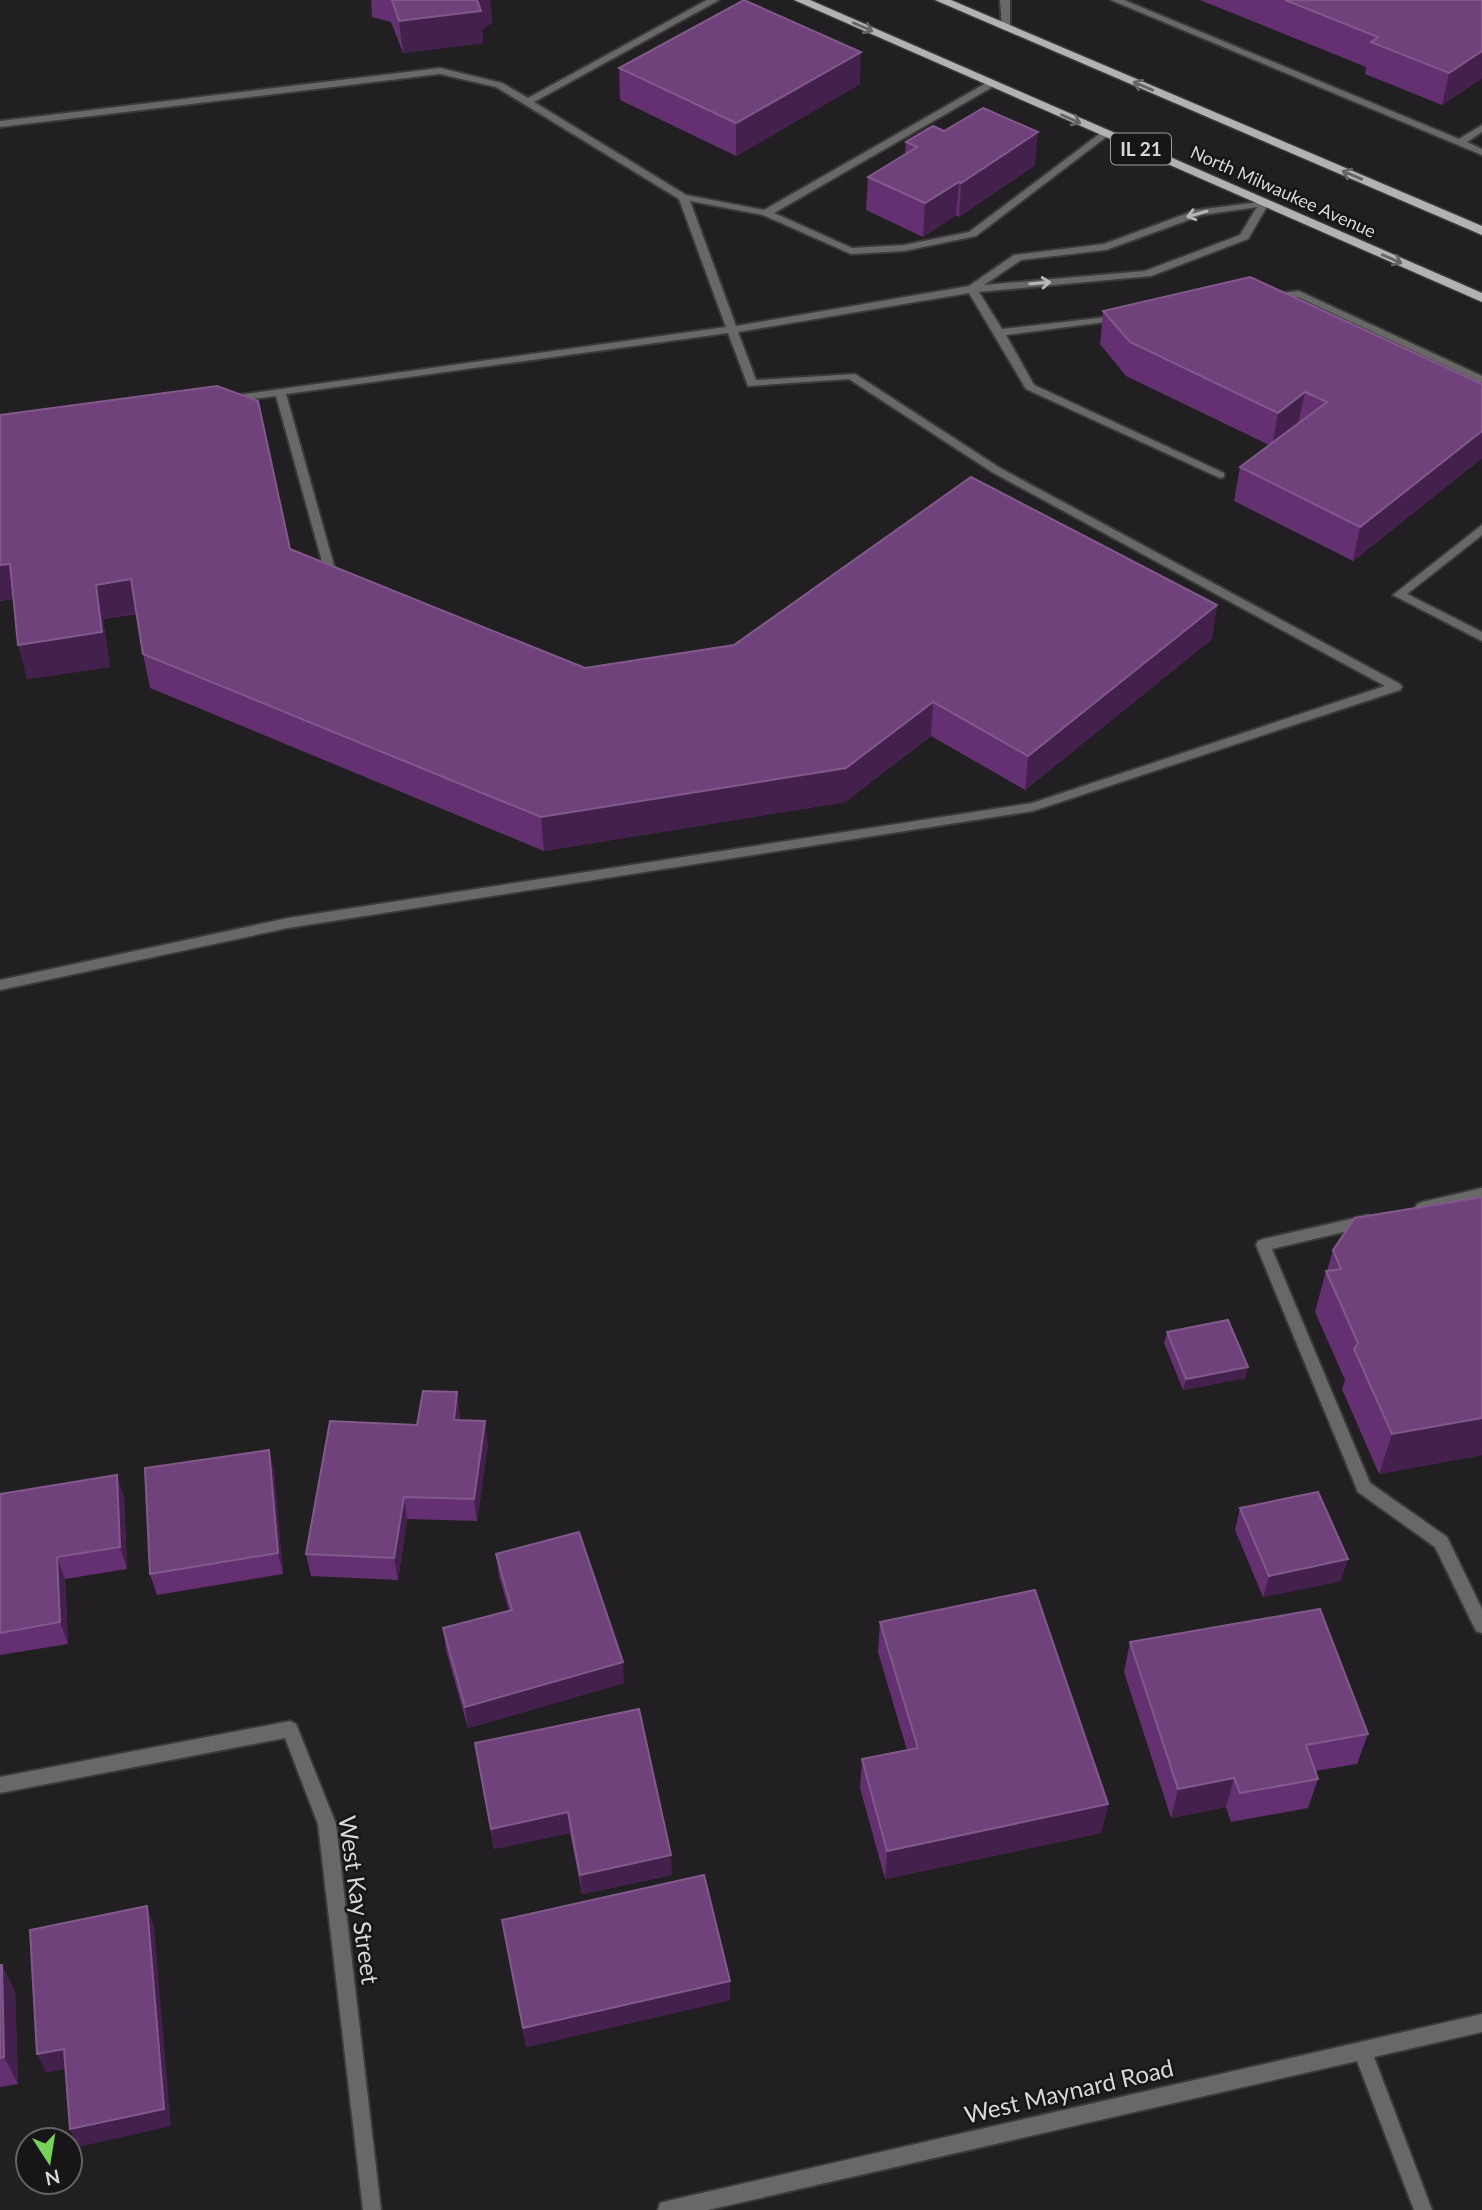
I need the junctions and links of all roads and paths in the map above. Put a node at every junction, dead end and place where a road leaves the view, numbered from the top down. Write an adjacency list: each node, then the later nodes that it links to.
1 (714, 0): 8 (street)
2 (800, 0): 7 (main road, North Milwaukee Avenue / IL 21, one-way to 7)
3 (941, 0): 6 (main road, North Milwaukee Avenue)
4 (1006, 0): 6 (street)
5 (1116, 0): 12 (street)
6 (1007, 28): 17 (main road, North Milwaukee Avenue, one-way to 6)
7 (991, 84): 11 (main road, North Milwaukee Avenue / IL 21, one-way to 11); 16 (street)
8 (528, 102): 9 (street); 14 (street)
9 (0, 124)
10 (1482, 128): 12 (street)
11 (1105, 134): 15 (main road, North Milwaukee Avenue / IL 21); 16 (street)
12 (1459, 143): 13 (street)
13 (1482, 152)
14 (683, 197): 16 (street); 22 (street)
15 (1264, 203): 18 (street, one-way to 18); 18 (street, one-way to 15); 19 (main road, North Milwaukee Avenue / IL 21, one-way to 19)
16 (766, 213)
17 (1482, 231)
18 (972, 289): 22 (street); 23 (street)
19 (1482, 298)
20 (1258, 299): 24 (street)
21 (1135, 315): 23 (street)
22 (732, 330): 25 (street); 31 (street)
23 (999, 333): 27 (street)
24 (1482, 380)
25 (280, 392): 26 (street); 29 (street)
26 (208, 402)
27 (1220, 475)
28 (1482, 530): 30 (street)
29 (341, 583)
30 (1482, 637)
31 (0, 985)
32 (1482, 1194): 33 (street)
33 (1405, 1212)
34 (1379, 1218): 35 (street)
35 (1482, 1626)
36 (0, 1785): 39 (street, West Kay Street)
37 (1482, 2023): 38 (street, West Maynard Road)
38 (1362, 2049): 40 (street, West Maynard Road); 41 (street)
39 (372, 2210)
40 (667, 2210)
41 (1423, 2210)

